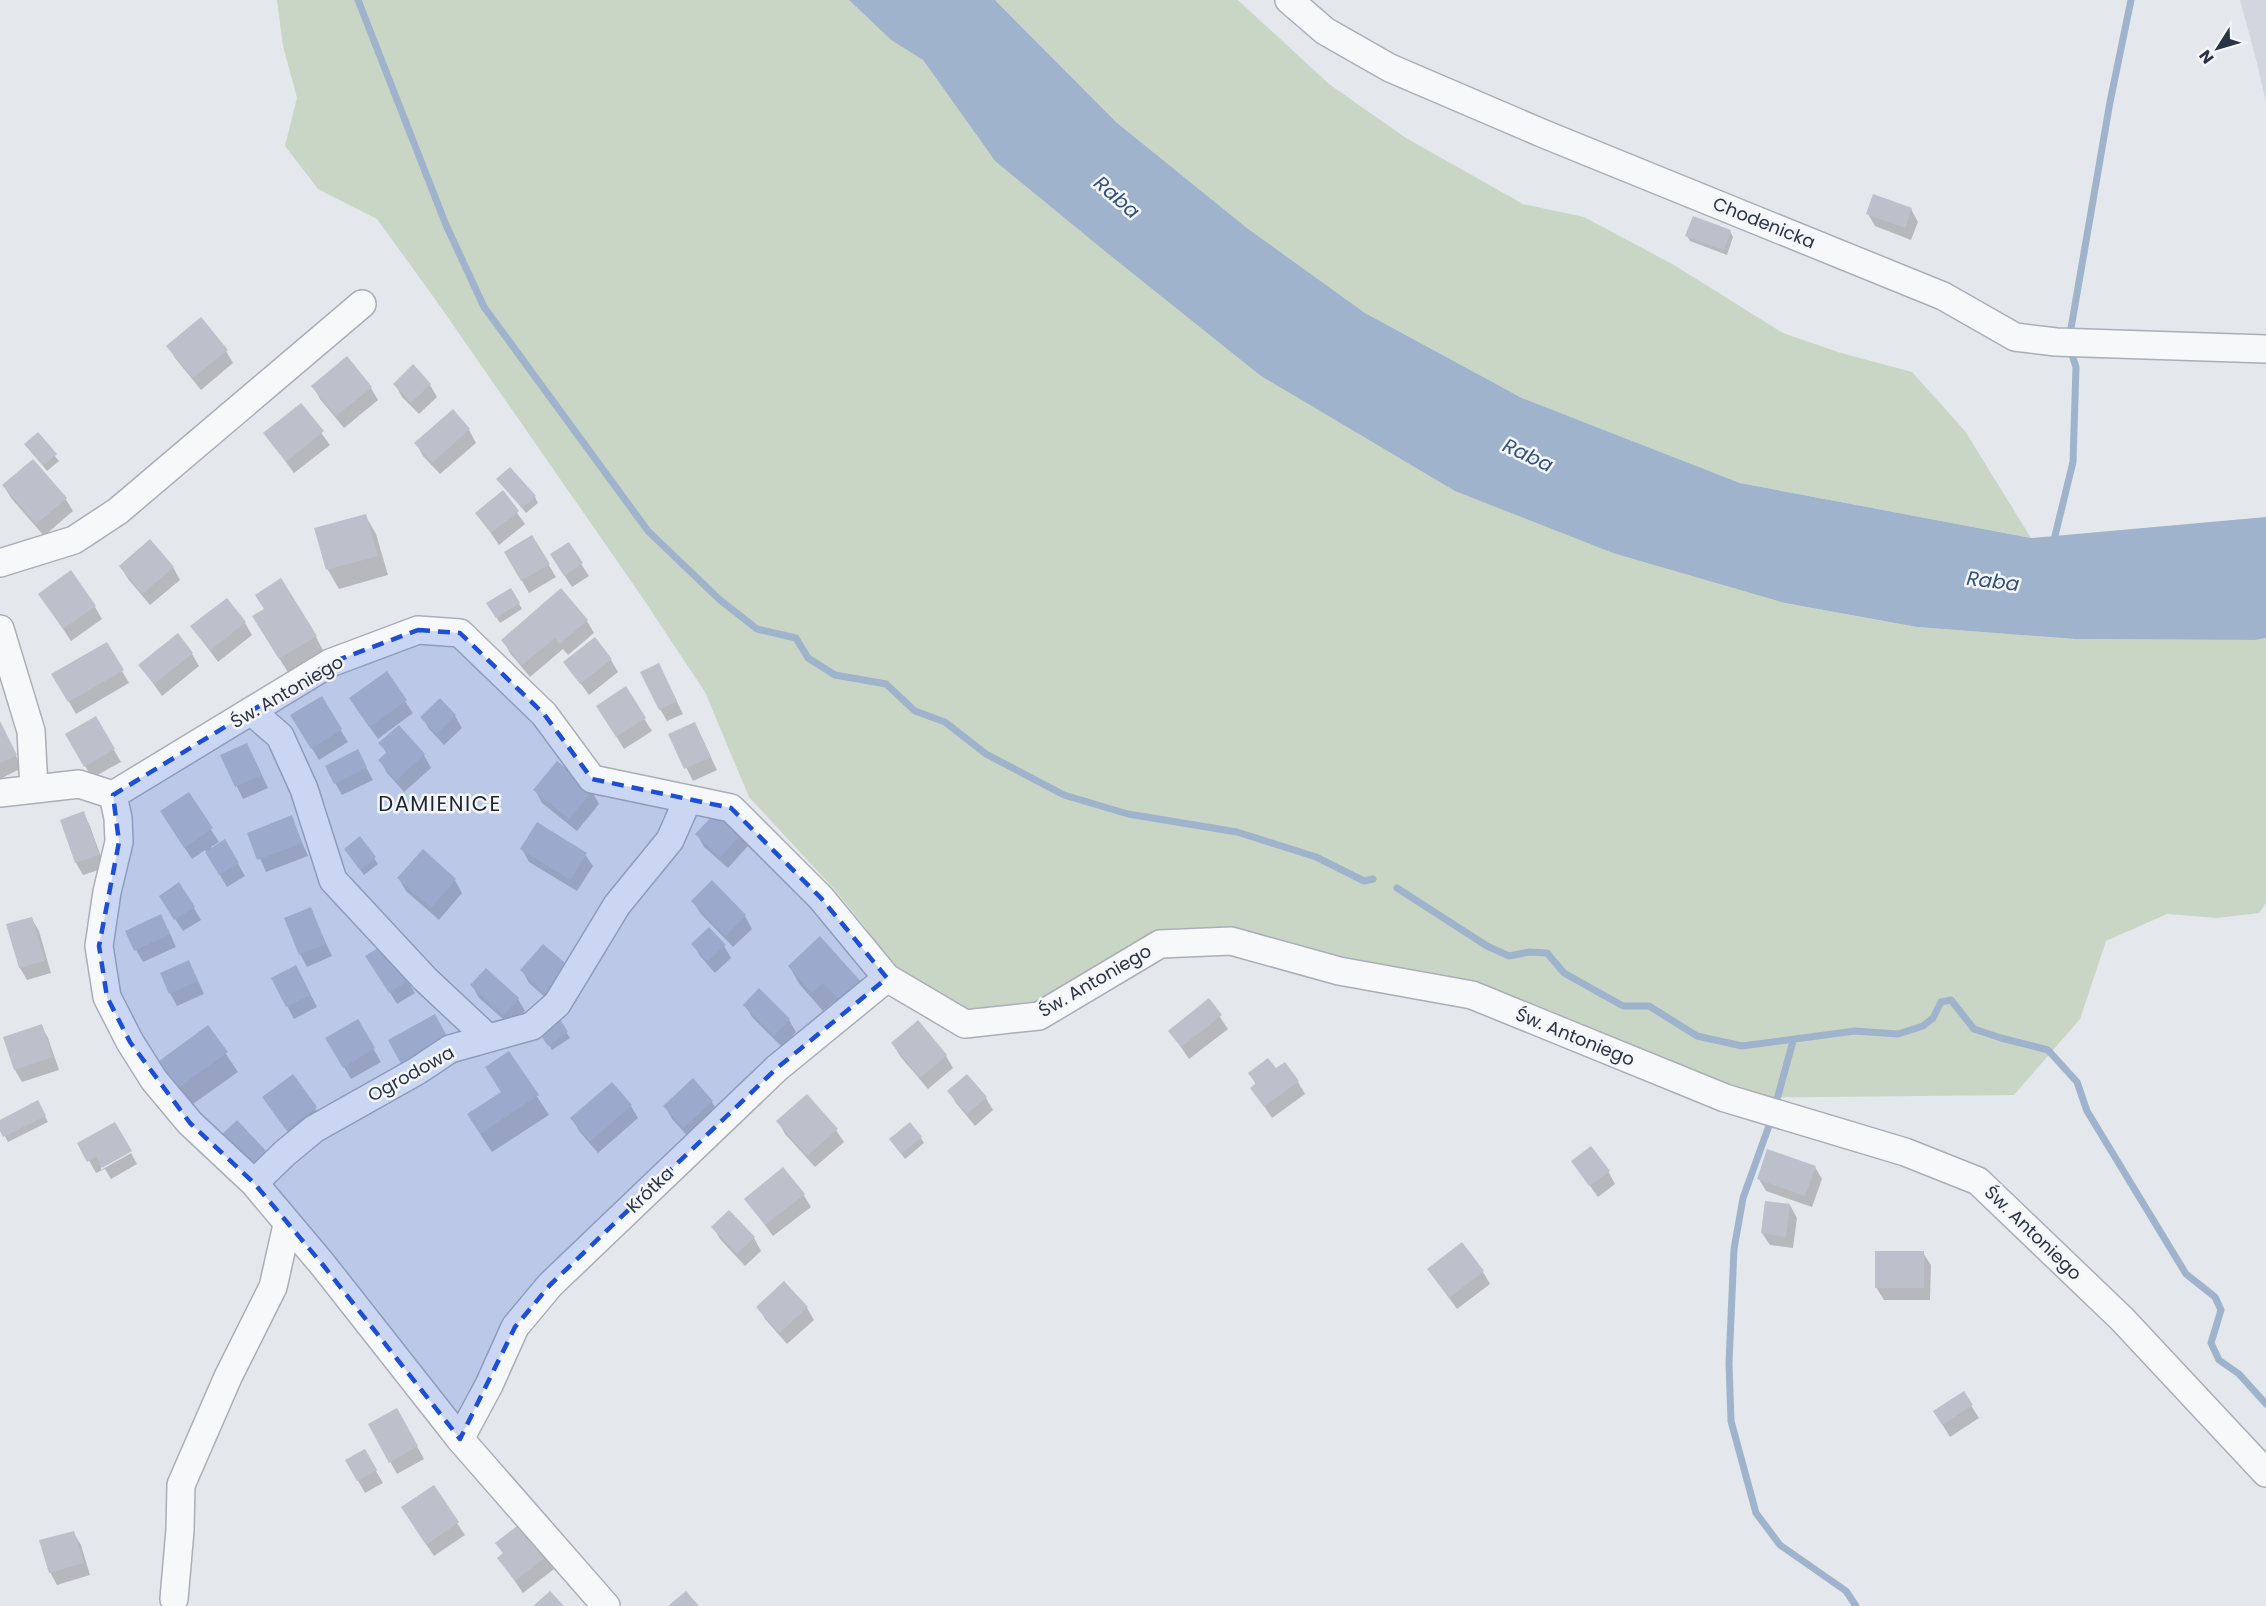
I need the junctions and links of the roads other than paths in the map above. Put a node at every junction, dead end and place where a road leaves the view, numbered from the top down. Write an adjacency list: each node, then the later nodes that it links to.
1 (1289, 0): 3 (street, Chodenicka)
2 (362, 304): 4 (street)
3 (2266, 349)
4 (0, 563)
5 (0, 629): 7 (street)
6 (251, 711): 9 (street, Św. Antoniego); 10 (street, Św. Antoniego); 12 (street)
7 (34, 789): 8 (street); 9 (street)
8 (0, 793)
9 (112, 795): 13 (street)
10 (688, 799): 11 (street, Św. Antoniego); 12 (street, Ogrodowa)
11 (887, 978): 15 (street, Krótka); 16 (street, Św. Antoniego)
12 (488, 1038): 13 (street, Ogrodowa)
13 (254, 1183): 14 (street)
14 (287, 1225): 15 (street); 17 (street)
15 (460, 1439): 18 (street)
16 (2266, 1473)
17 (174, 1599)
18 (606, 1606)

